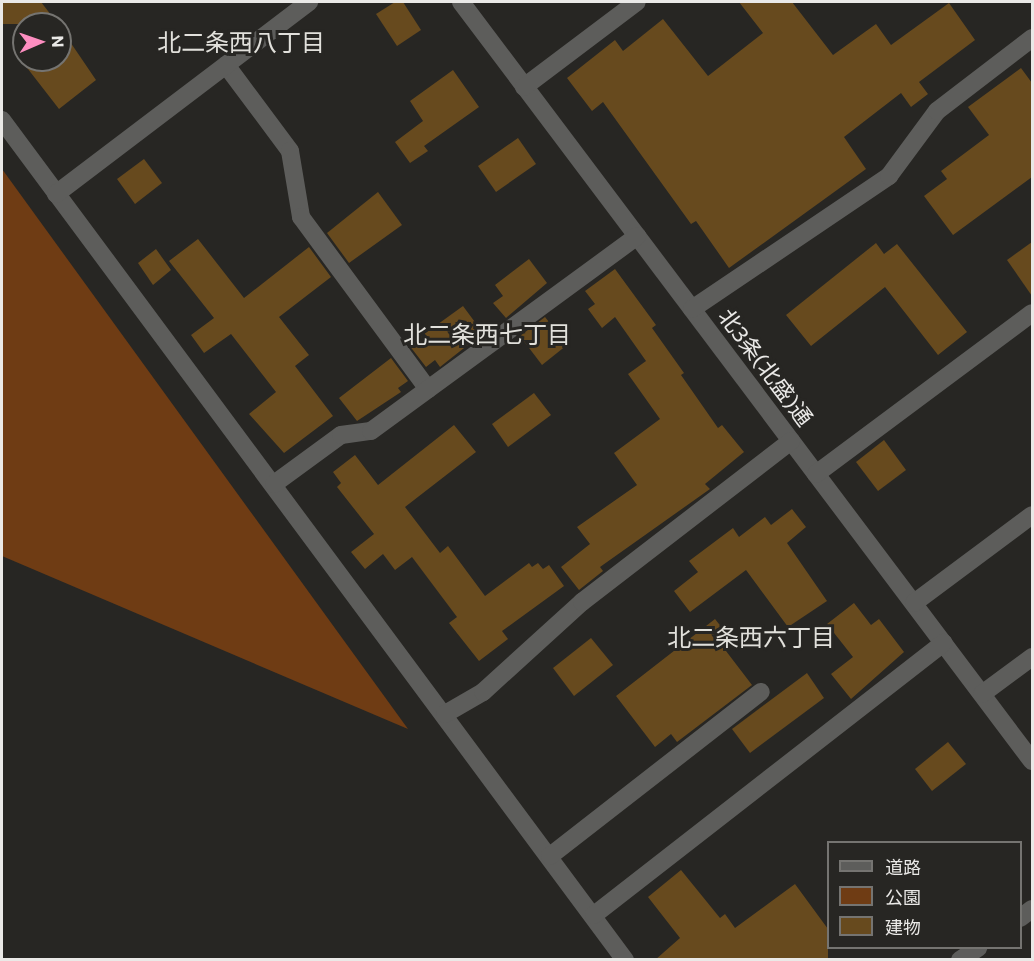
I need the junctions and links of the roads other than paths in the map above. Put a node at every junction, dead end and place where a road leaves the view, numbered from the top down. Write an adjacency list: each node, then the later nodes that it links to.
1 (309, 2): 5 (street)
2 (461, 2): 6 (street, 北3条(北盛)通)
3 (637, 2): 6 (street)
4 (1032, 38): 10 (street)
5 (226, 65): 8 (street); 12 (street)
6 (524, 87): 9 (street, 北3条(北盛)通)
7 (2, 120): 8 (street)
8 (56, 194): 15 (street)
9 (638, 236): 10 (street, 北3条(北盛)通); 12 (street)
10 (692, 309): 13 (street, 北3条(北盛)通)
11 (1032, 313): 14 (street)
12 (428, 389): 15 (street)
13 (791, 441): 14 (street, 北3条(北盛)通); 22 (street)
14 (816, 474): 17 (street, 北3条(北盛)通)
15 (274, 484): 22 (street)
16 (1032, 515): 17 (street)
17 (914, 603): 18 (street, 北3条(北盛)通)
18 (944, 643): 21 (street, 北3条(北盛)通); 25 (street)
19 (1032, 657): 21 (street)
20 (761, 692): 24 (street)
21 (982, 694): 23 (street, 北3条(北盛)通)
22 (445, 714): 24 (street)
23 (1032, 761)
24 (550, 856): 25 (street)
25 (594, 915): 27 (street)
26 (976, 949): 28 (street)
27 (625, 960)
28 (960, 960)

